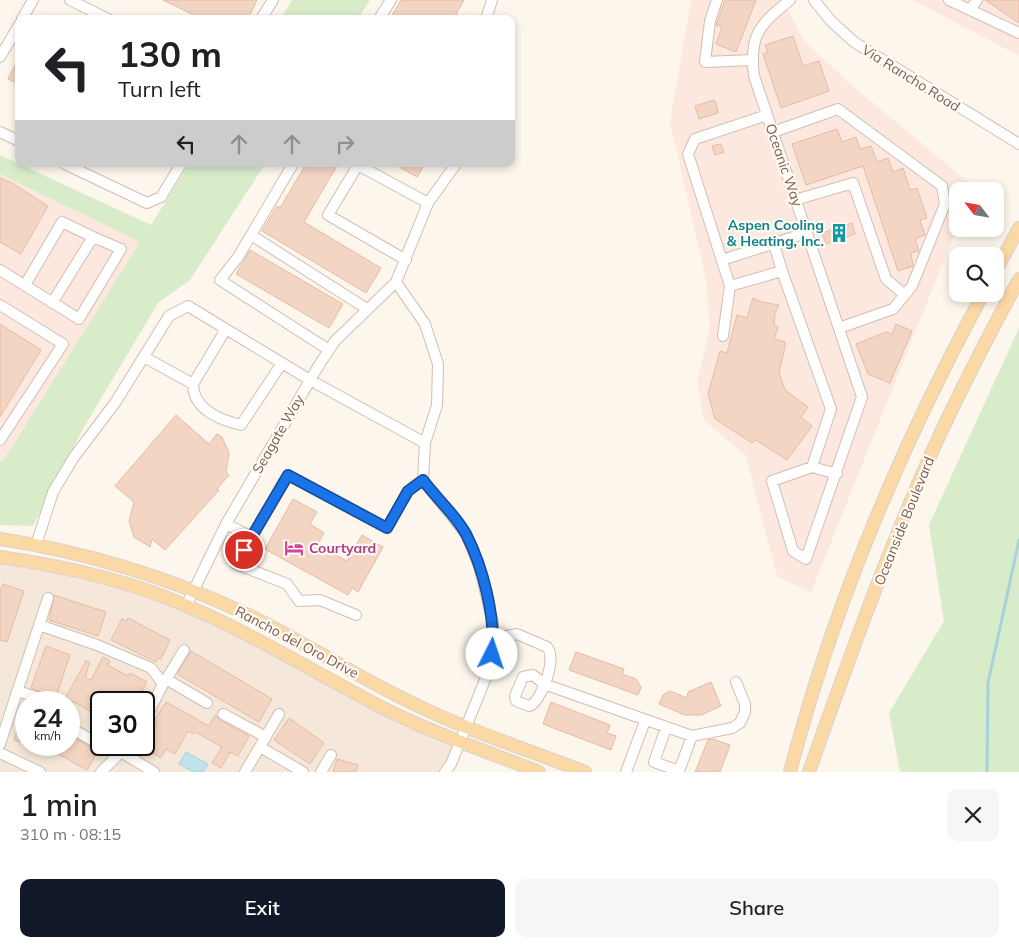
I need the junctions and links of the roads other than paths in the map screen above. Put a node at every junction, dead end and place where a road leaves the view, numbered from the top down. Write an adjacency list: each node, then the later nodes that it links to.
1 (33, 0): 12 (street)
2 (70, 0): 13 (street)
3 (273, 0): 14 (street)
4 (391, 0): 15 (street)
5 (492, 0): 16 (street)
6 (717, 0): 20 (street)
7 (790, 0): 20 (street, Oceanic Way)
8 (814, 0): 25 (street, Via Rancho Road)
9 (949, 0): 11 (street)
10 (977, 0): 11 (street)
11 (970, 10): 18 (street)
12 (24, 15)
13 (100, 15)
14 (264, 15)
15 (382, 15)
16 (487, 15)
17 (15, 32): 19 (street)
18 (1019, 33)
19 (0, 57)
20 (752, 60): 21 (street, Oceanic Way)
21 (767, 115): 23 (street, Oceanic Way); 41 (street)
22 (0, 132): 24 (street)
23 (772, 132): 32 (street, Oceanic Way); 48 (street)
24 (15, 140)
25 (1019, 144)
26 (71, 167): 27 (street)
27 (179, 167)
28 (291, 167): 36 (street)
29 (357, 167): 40 (street)
30 (362, 167): 33 (street)
31 (454, 167): 33 (street)
32 (795, 200): 35 (street, Oceanic Way); 48 (street)
33 (428, 203): 40 (street)
34 (1019, 228): 39 (main road)
35 (806, 233): 38 (street); 53 (street, Oceanic Way)
36 (250, 235): 52 (street); 56 (street)
37 (93, 237): 46 (street); 50 (street); 50 (street)
38 (774, 244): 41 (street); 43 (street)
39 (1004, 256)
40 (406, 260): 45 (street)
41 (722, 260): 47 (street)
42 (0, 270): 46 (street)
43 (782, 271): 47 (street); 63 (street)
44 (1019, 279): 109 (main road, Oceanside Boulevard)
45 (396, 282): 52 (street, Seagate Way); 62 (street)
46 (25, 285): 50 (street)
47 (730, 286): 55 (street)
48 (905, 295): 53 (street)
49 (980, 302): 108 (main road, Oceanside Boulevard)
50 (52, 303)
51 (0, 305): 61 (street)
52 (367, 309): 56 (street, Seagate Way)
53 (839, 328): 64 (street, Oceanic Way)
54 (226, 329): 57 (street); 58 (street); 60 (street)
55 (723, 336)
56 (329, 350): 59 (street, Seagate Way)
57 (144, 357): 60 (street); 69 (street)
58 (282, 363): 59 (street); 60 (street)
59 (310, 380): 62 (street); 66 (street, Seagate Way)
60 (193, 384)
61 (0, 440)
62 (426, 443): 65 (street)
63 (812, 467): 64 (street); 64 (street)
64 (837, 474)
65 (423, 480): 67 (street); 76 (street)
66 (226, 524): 67 (street); 71 (street, Seagate Way)
67 (252, 537): 74 (street)
68 (0, 539): 69 (main road, Rancho del Oro Drive)
69 (36, 545): 71 (main road, Rancho del Oro Drive)
70 (0, 557): 73 (main road, Rancho del Oro Drive)
71 (192, 591): 73 (street, Seagate Way); 87 (main road, Rancho del Oro Drive)
72 (48, 598): 75 (street)
73 (186, 606): 91 (main road, Rancho del Oro Drive)
74 (356, 616)
75 (39, 625): 78 (street); 80 (street)
76 (494, 638): 86 (street); 87 (street)
77 (184, 650): 78 (street)
78 (165, 682): 82 (street); 83 (street)
79 (736, 682): 89 (street)
80 (17, 691)
81 (15, 697): 92 (street)
82 (155, 701)
83 (207, 703)
84 (223, 714): 90 (street)
85 (279, 714): 90 (street)
86 (646, 721): 88 (street); 107 (street)
87 (467, 726): 91 (street); 106 (main road, Rancho del Oro Drive)
88 (666, 728): 89 (street); 89 (street)
89 (692, 736)
90 (266, 738): 93 (street)
91 (461, 741): 98 (street); 105 (main road, Rancho del Oro Drive)
92 (0, 744)
93 (260, 747): 102 (street); 103 (street)
94 (0, 753): 99 (street)
95 (331, 755): 104 (street)
96 (116, 756): 100 (street)
97 (134, 756): 101 (street)
98 (449, 769)
99 (40, 772)
100 (101, 772)
101 (154, 772)
102 (245, 772)
103 (303, 772)
104 (322, 772)
105 (539, 772)
106 (585, 772)
107 (626, 772)
108 (790, 772)
109 (810, 772)

